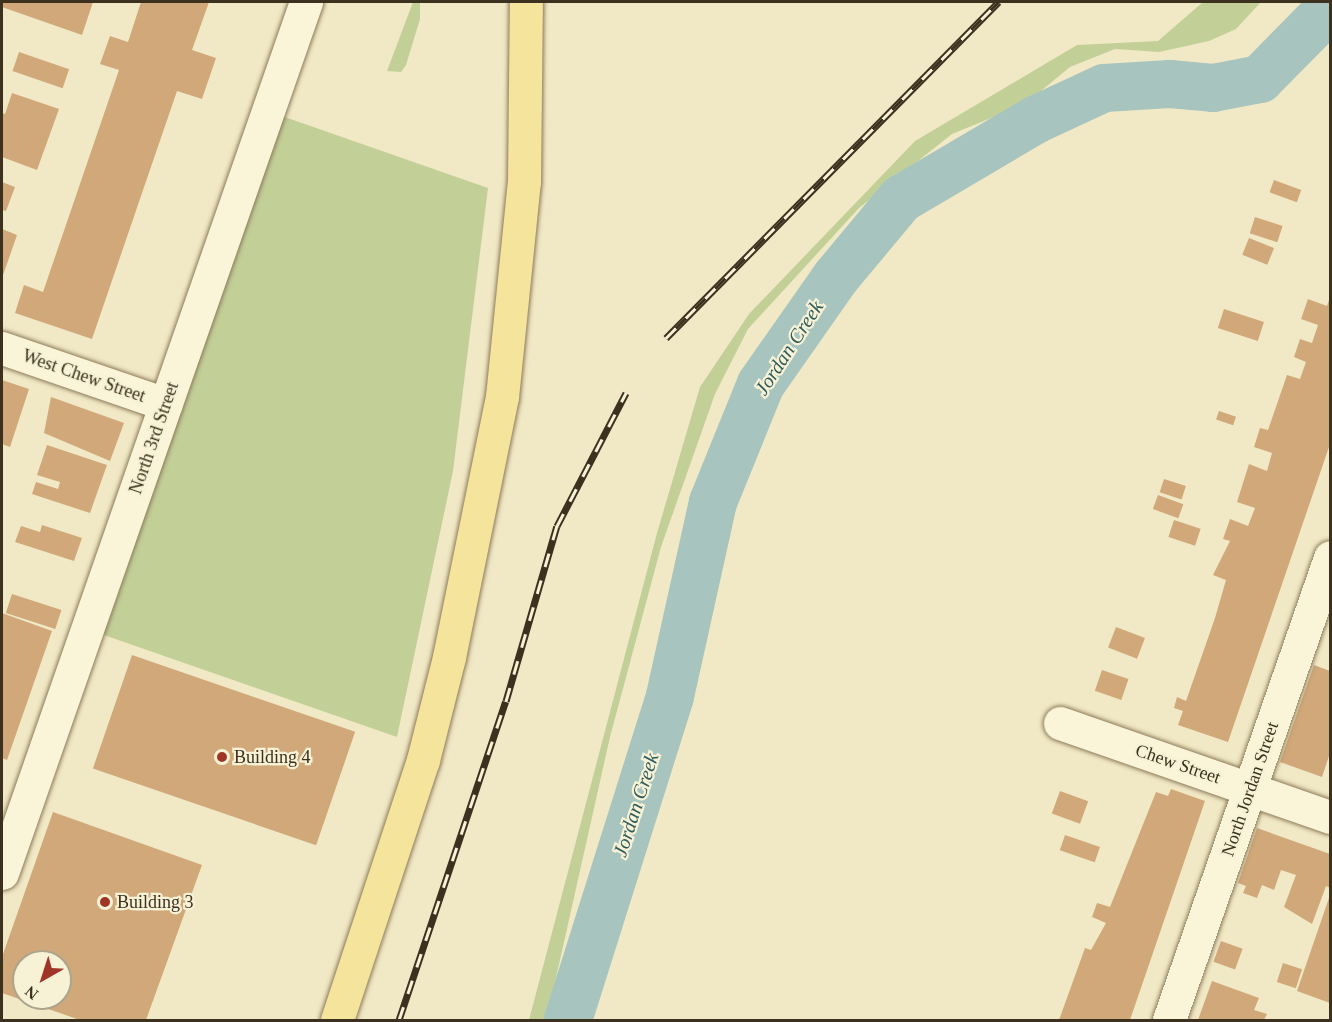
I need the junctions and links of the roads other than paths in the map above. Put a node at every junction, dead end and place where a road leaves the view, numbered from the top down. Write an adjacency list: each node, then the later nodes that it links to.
1 (306, 2): 4 (street, North 3rd Street)
2 (526, 2): 10 (main road)
3 (2, 348): 4 (street, West Chew Street)
4 (166, 404): 9 (street, North 3rd Street)
5 (1328, 571): 7 (street, North Jordan Street)
6 (1060, 723): 7 (street, Chew Street)
7 (1249, 789): 8 (street, Chew Street); 11 (street, North Jordan Street)
8 (1330, 817)
9 (2, 873)
10 (337, 1020)
11 (1169, 1020)

